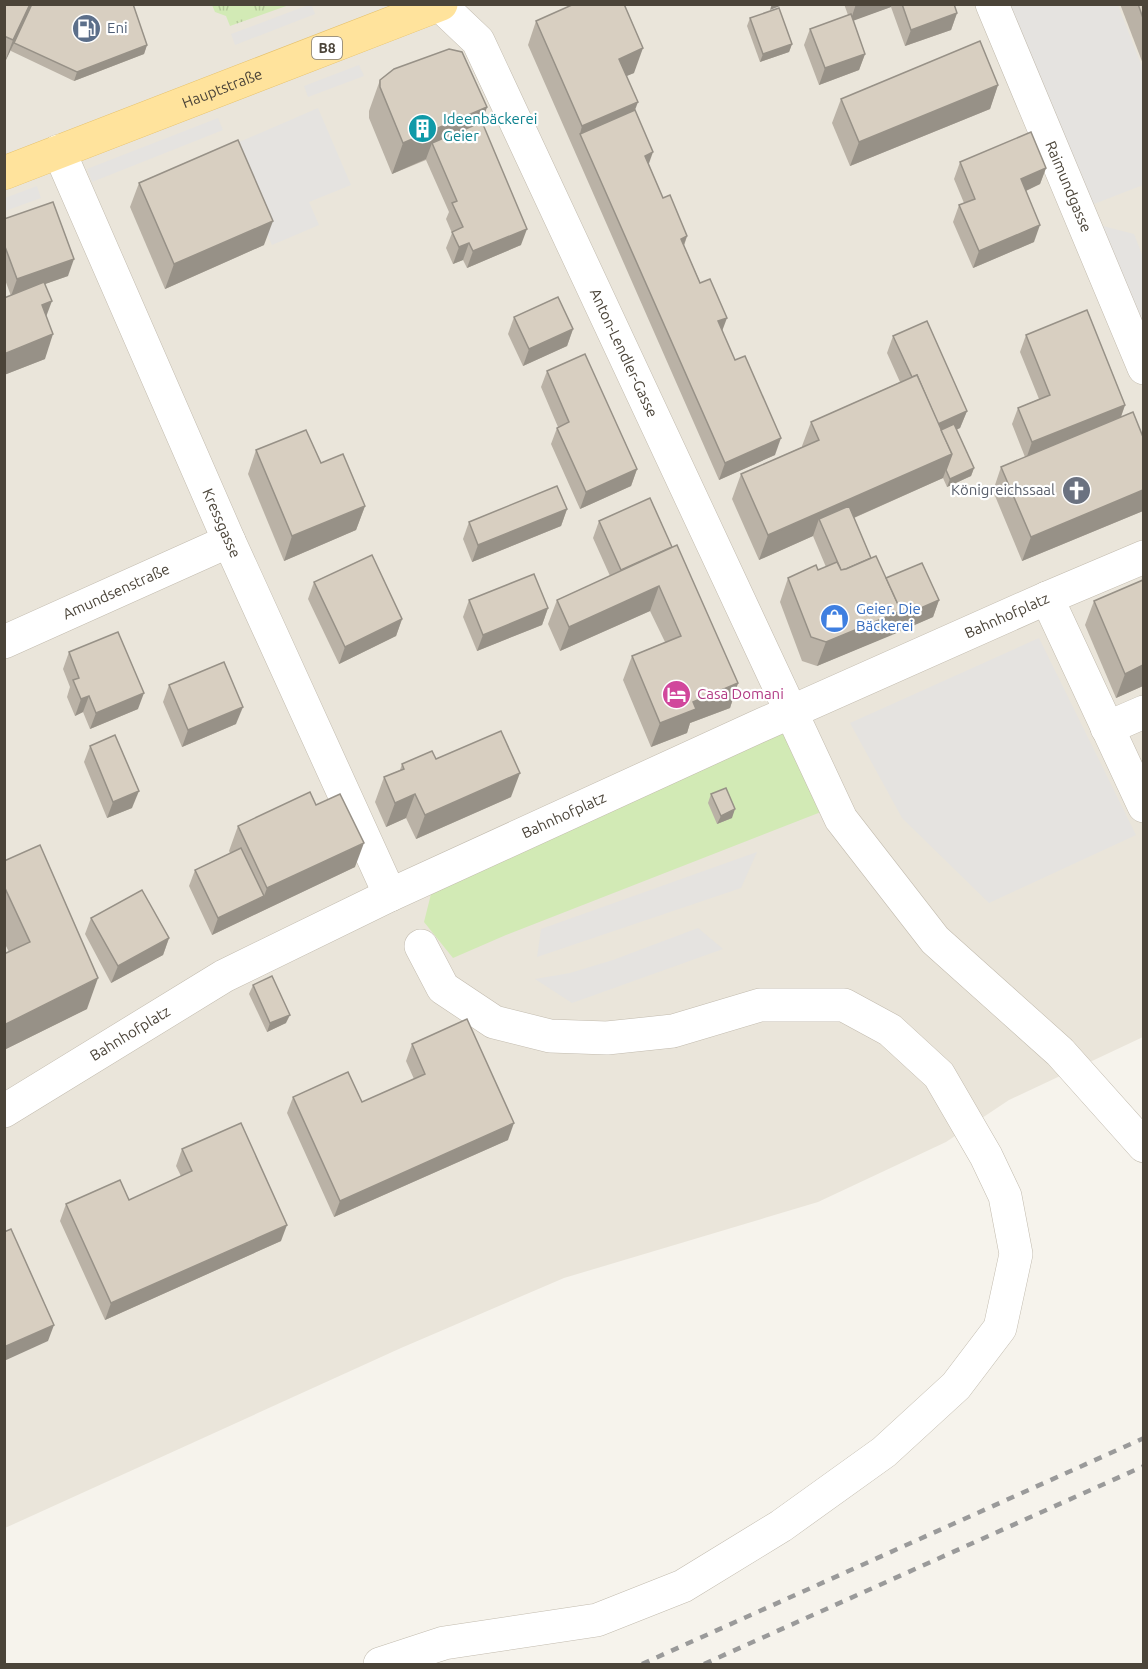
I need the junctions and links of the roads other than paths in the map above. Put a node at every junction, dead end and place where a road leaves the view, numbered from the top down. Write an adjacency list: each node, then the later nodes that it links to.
1 (992, 4): 5 (street, Raimundgasse)
2 (440, 5): 3 (main road, Hauptstraße / B8); 10 (street, Anton-Lendler-Gasse)
3 (59, 151): 4 (main road, Hauptstraße / B8); 6 (street, Kressgasse)
4 (4, 173)
5 (1143, 368)
6 (229, 541): 9 (street, Amundsenstraße); 14 (street, Kressgasse)
7 (1143, 557): 8 (street, Bahnhofplatz)
8 (1047, 598): 10 (street, Bahnhofplatz); 12 (street)
9 (4, 642)
10 (790, 712): 14 (street, Bahnhofplatz); 17 (street, Anton-Lendler-Gasse)
11 (1143, 712): 12 (street)
12 (1107, 728): 13 (street)
13 (1143, 806)
14 (390, 895): 16 (street, Bahnhofplatz)
15 (421, 946): 18 (street)
16 (4, 1111)
17 (1143, 1146)
18 (380, 1665)

